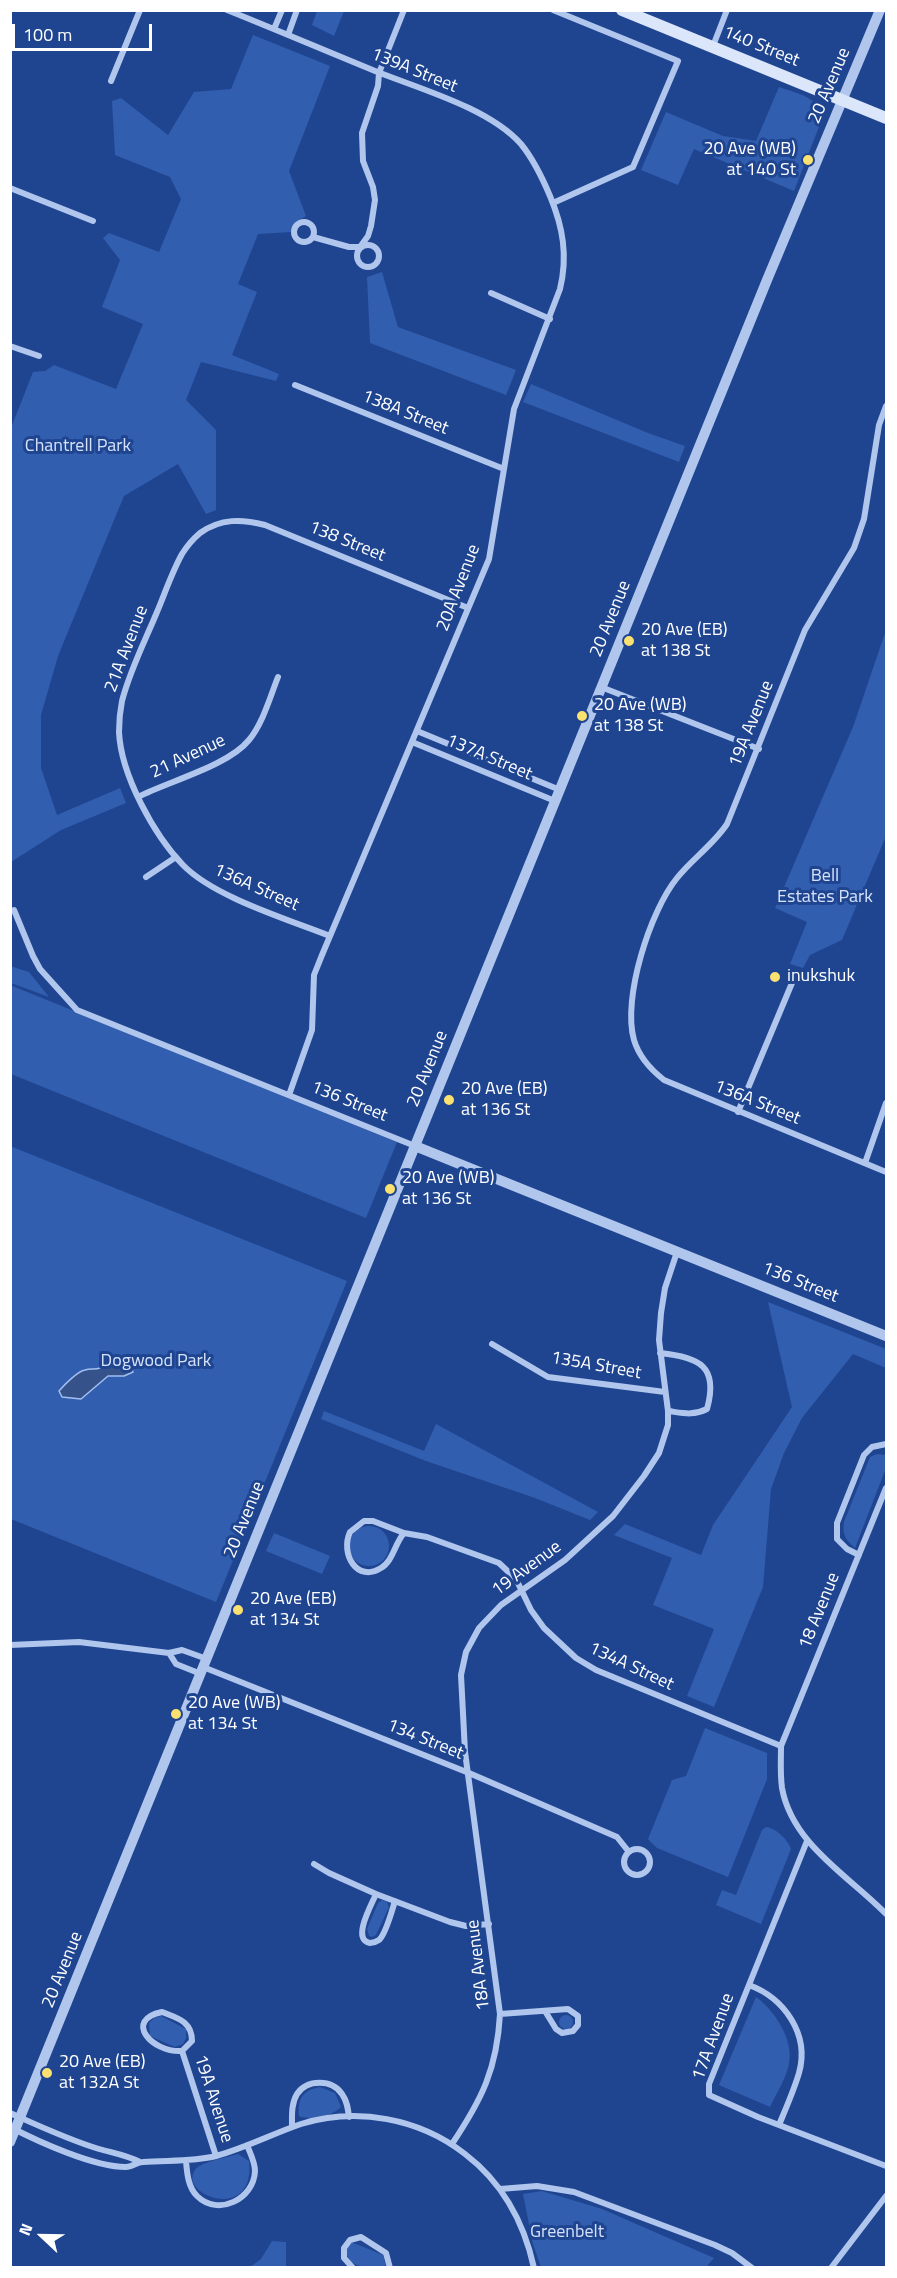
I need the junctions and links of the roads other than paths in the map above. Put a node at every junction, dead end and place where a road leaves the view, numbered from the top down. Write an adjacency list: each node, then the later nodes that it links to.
1 (140, 10): 14 (street)
2 (227, 10): 10 (street, 139A Street)
3 (282, 10): 10 (street)
4 (297, 10): 11 (street)
5 (404, 10): 13 (street)
6 (553, 10): 18 (street)
7 (622, 10): 12 (main road, 140 Street)
8 (728, 10): 12 (street)
9 (880, 10): 15 (street, 20 Avenue)
10 (274, 29): 11 (street, 139A Street)
11 (288, 35): 13 (street, 139A Street)
12 (712, 46): 15 (main road, 140 Street)
13 (379, 73): 18 (street, 139A Street); 20 (street)
14 (111, 81)
15 (842, 100): 16 (main road, 140 Street); 31 (street, 20 Avenue)
16 (886, 118)
17 (10, 188): 19 (street)
18 (553, 203): 22 (street, 20A Avenue)
19 (93, 221)
20 (313, 237)
21 (491, 293): 22 (street)
22 (550, 319): 27 (street, 20A Avenue)
23 (10, 346): 24 (street)
24 (39, 356)
25 (295, 385): 27 (street, 138A Street)
26 (886, 406): 34 (street, 19A Avenue)
27 (504, 469): 29 (street, 20A Avenue)
28 (212, 527): 29 (street, 138 Street); 38 (street, 21A Avenue)
29 (468, 608): 32 (street, 20A Avenue)
30 (278, 677): 38 (street, 21 Avenue)
31 (601, 687): 34 (street); 37 (street, 20 Avenue)
32 (417, 731): 33 (street, 20A Avenue); 35 (street, 137A Street)
33 (412, 742): 36 (street, 137A Street); 43 (street, 20A Avenue)
34 (759, 749): 45 (street, 19A Avenue)
35 (476, 756): 36 (street); 37 (street, 137A Street)
36 (472, 767): 39 (street, 137A Street)
37 (560, 790): 39 (street, 20 Avenue)
38 (138, 797): 40 (street, 136A Street)
39 (555, 801): 49 (street, 20 Avenue)
40 (176, 857): 41 (street); 43 (street, 136A Street)
41 (146, 877)
42 (14, 910): 46 (street, 136 Street)
43 (330, 936): 46 (street, 20A Avenue)
44 (792, 983): 48 (street)
45 (634, 1040): 48 (street, 136A Street)
46 (289, 1095): 49 (street, 136 Street)
47 (886, 1103): 50 (street)
48 (738, 1112): 50 (street, 136A Street)
49 (415, 1146): 52 (street, 136 Street); 65 (street, 20 Avenue)
50 (865, 1162): 51 (street, 136A Street)
51 (886, 1172)
52 (677, 1252): 53 (street, 136 Street); 55 (street, 19 Avenue)
53 (886, 1336)
54 (492, 1344): 56 (street, 135A Street)
55 (660, 1353): 56 (street, 19 Avenue); 57 (street)
56 (665, 1392): 57 (street, 19 Avenue)
57 (668, 1411): 62 (street, 19 Avenue)
58 (886, 1444): 61 (street)
59 (886, 1488): 61 (street, 18 Avenue)
60 (404, 1533): 60 (street, 134A Street); 62 (street, 134A Street)
61 (859, 1555): 66 (street, 18 Avenue)
62 (521, 1589): 66 (street, 134A Street); 67 (street, 19 Avenue)
63 (10, 1645): 64 (street, 134 Street)
64 (169, 1653): 65 (street, 134 Street); 65 (street, 134 Street)
65 (204, 1667): 67 (street, 134 Street); 79 (street, 20 Avenue)
66 (781, 1746): 68 (street)
67 (469, 1773): 69 (street, 134 Street); 74 (street, 18A Avenue)
68 (807, 1841): 73 (street); 75 (street, 17A Avenue)
69 (629, 1852): 69 (street, 134 Street)
70 (314, 1864): 71 (street)
71 (376, 1894): 72 (street); 72 (street)
72 (395, 1901): 74 (street)
73 (886, 1914)
74 (489, 1924): 77 (street, 18A Avenue)
75 (749, 1985): 81 (street, 17A Avenue); 81 (street, 17A Avenue)
76 (545, 2011): 76 (street); 77 (street)
77 (500, 2014): 86 (street, 18A Avenue)
78 (182, 2051): 78 (street, 19A Avenue); 89 (street, 19A Avenue)
79 (16, 2115): 83 (street, 20 Avenue); 84 (street)
80 (349, 2117): 82 (street); 82 (street); 86 (street)
81 (779, 2125): 92 (street, 17A Avenue)
82 (292, 2127): 87 (street)
83 (13, 2128): 85 (street, 20 Avenue); 88 (street)
84 (73, 2140): 88 (street); 91 (street)
85 (10, 2142)
86 (452, 2144): 93 (street)
87 (247, 2145): 89 (street); 90 (street)
88 (68, 2151): 91 (street)
89 (216, 2156): 90 (street)
90 (186, 2161): 91 (street)
91 (140, 2162)
92 (886, 2166)
93 (500, 2189): 97 (street); 98 (street)
94 (886, 2196): 99 (street)
95 (353, 2268): 96 (street)
96 (390, 2268)
97 (534, 2268)
98 (752, 2268)
99 (831, 2268)

